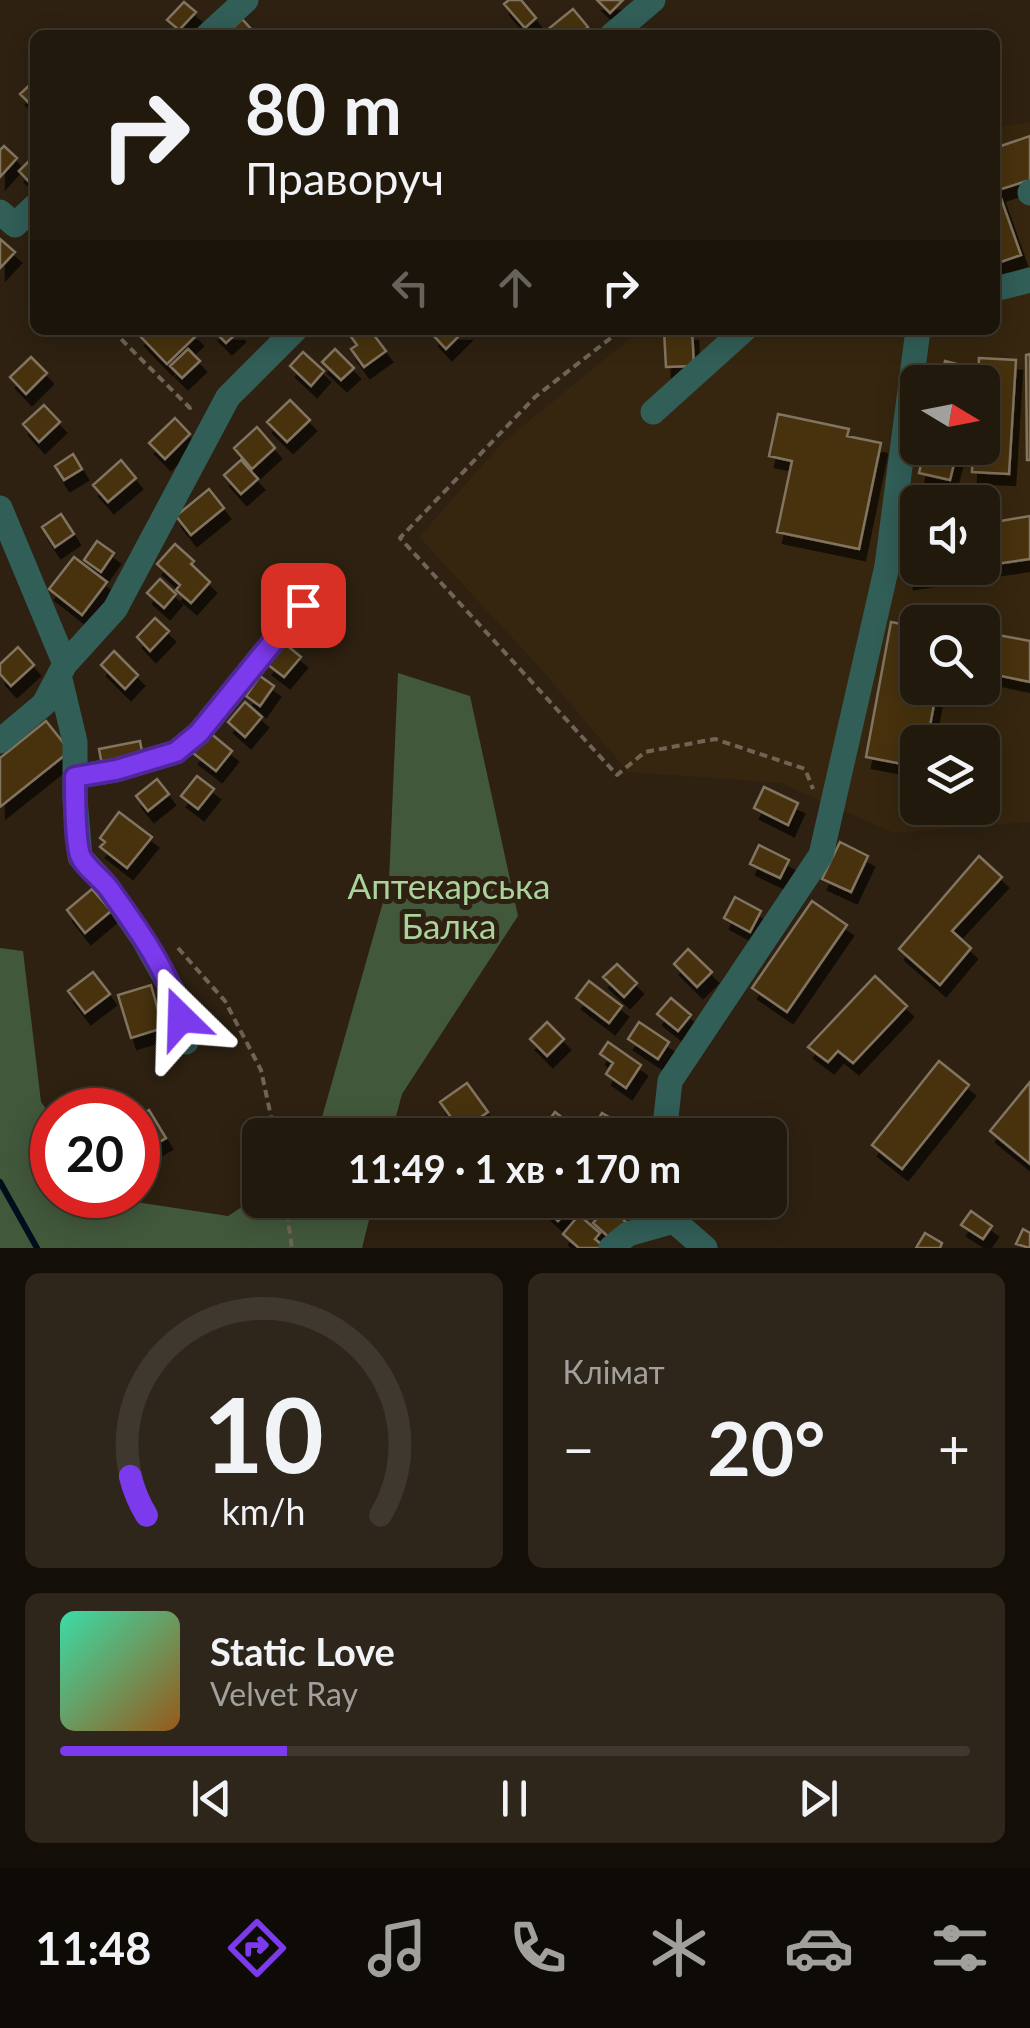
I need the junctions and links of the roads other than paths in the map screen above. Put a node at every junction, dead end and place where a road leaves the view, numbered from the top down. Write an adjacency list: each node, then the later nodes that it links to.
1 (246, 0): 3 (street)
2 (653, 0): 4 (street)
3 (213, 30)
4 (618, 30)
5 (30, 211): 6 (street)
6 (0, 212)
7 (1030, 280): 8 (street)
8 (1000, 288)
9 (291, 335): 15 (street)
10 (738, 335): 12 (street)
11 (917, 335): 19 (street)
12 (653, 412)
13 (0, 508): 15 (street)
14 (303, 605): 17 (street)
15 (62, 670): 16 (street); 17 (street)
16 (0, 741)
17 (75, 777): 18 (street)
18 (186, 1042)
19 (666, 1118)
20 (657, 1218): 22 (street)
21 (679, 1218): 23 (street)
22 (611, 1248)
23 (705, 1248)

